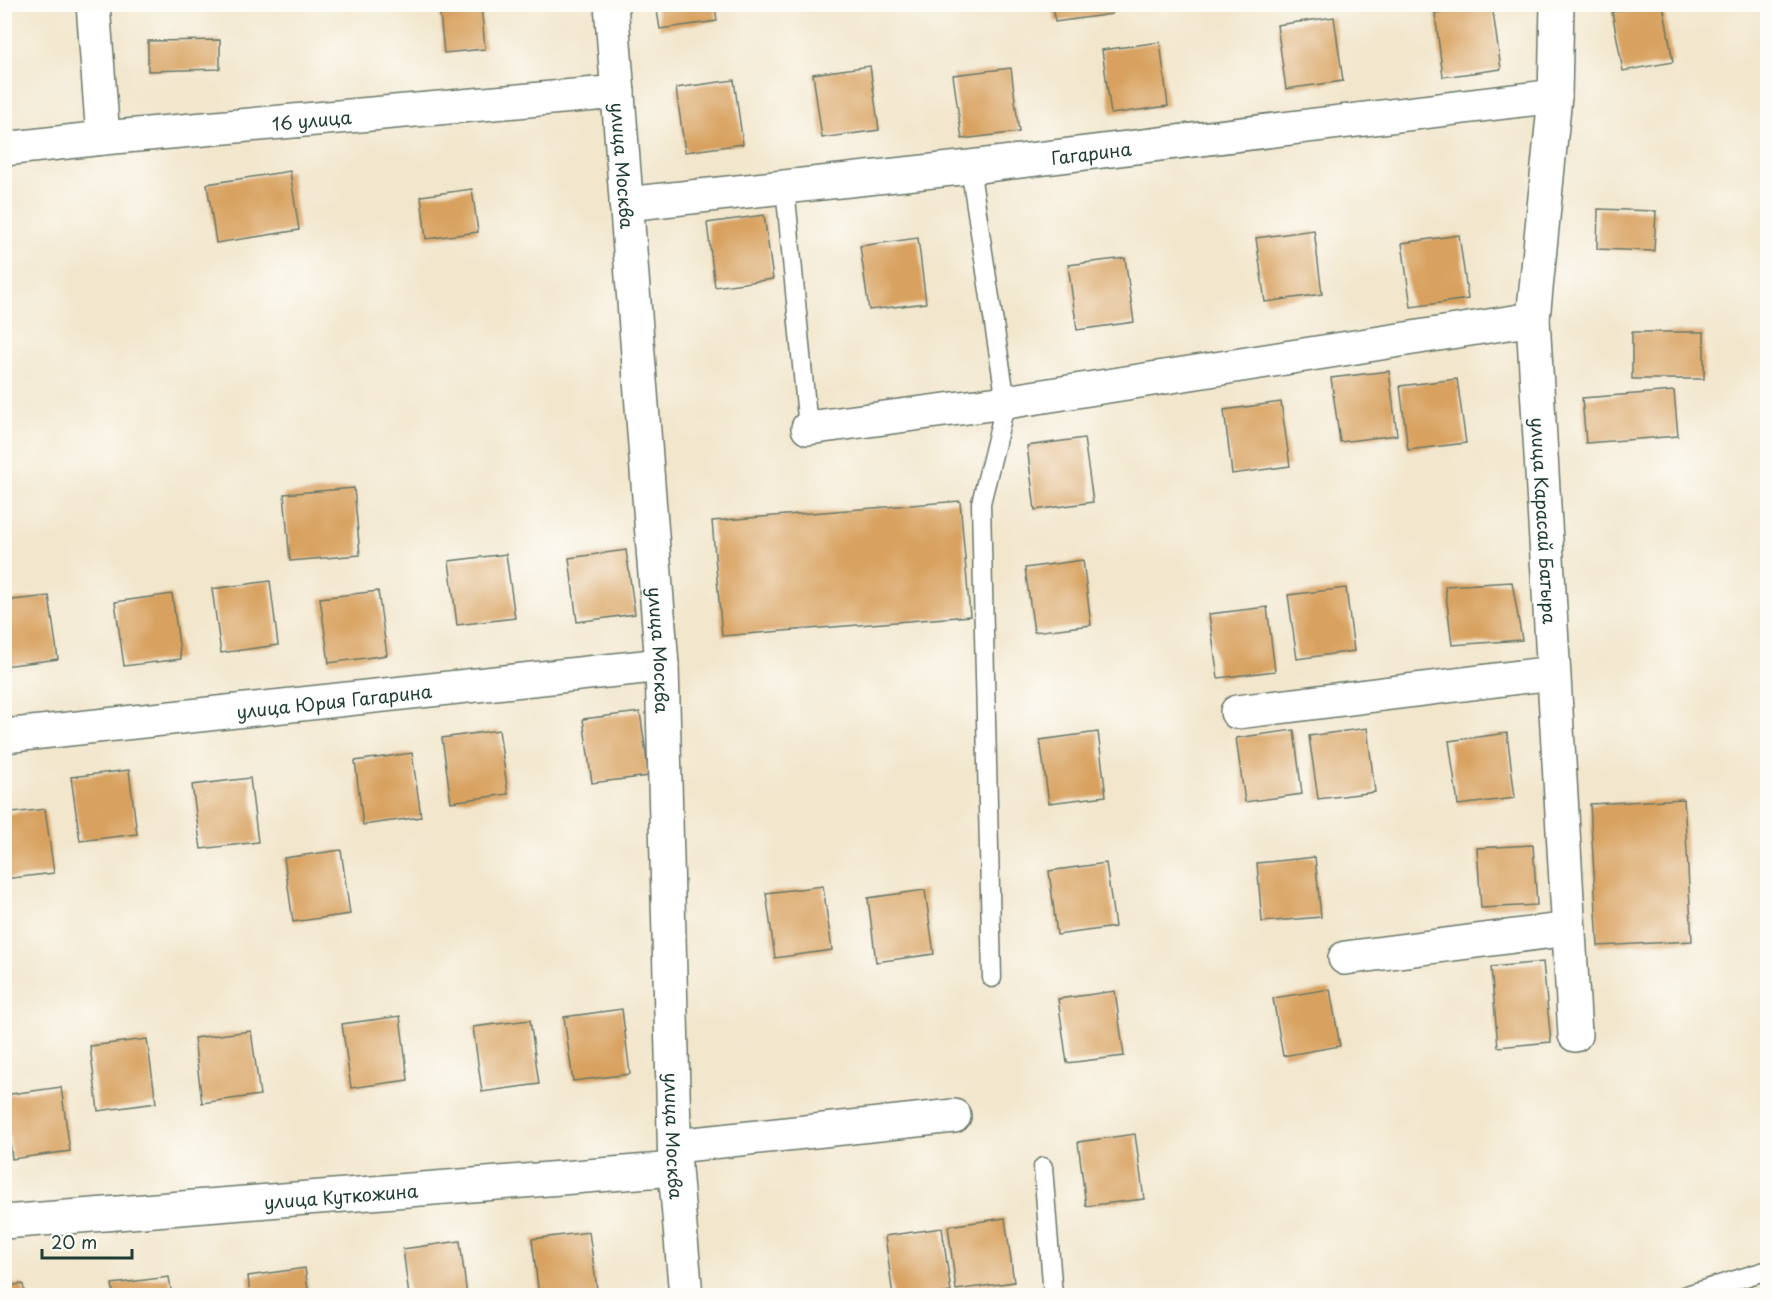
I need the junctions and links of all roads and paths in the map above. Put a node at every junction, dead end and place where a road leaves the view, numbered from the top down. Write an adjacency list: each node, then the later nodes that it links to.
1 (93, 4): 6 (street)
2 (611, 4): 4 (street, улица Москва)
3 (1557, 4): 5 (street, улица Карасай Батыра)
4 (618, 92): 6 (street, 16 улица); 10 (street, улица Москва)
5 (1555, 96): 8 (street, Гагарина); 11 (street, улица Карасай Батыра)
6 (102, 138): 7 (street, 16 улица)
7 (4, 149)
8 (969, 167): 9 (street, Гагарина); 12 (lane)
9 (785, 187): 10 (street, Гагарина); 13 (lane)
10 (626, 204): 14 (street, улица Москва)
11 (1533, 319): 12 (street); 15 (street, улица Карасай Батыра)
12 (1006, 402): 13 (street); 20 (lane)
13 (808, 428)
14 (662, 666): 17 (street, улица Юрия Гагарина); 23 (street, улица Москва)
15 (1553, 673): 16 (street); 18 (street, улица Карасай Батыра)
16 (1237, 712)
17 (4, 736)
18 (1569, 929): 19 (street); 21 (street, улица Карасай Батыра)
19 (1345, 958)
20 (992, 978)
21 (1575, 1035)
22 (954, 1116): 23 (street, улица Куткожина)
23 (675, 1157): 25 (street, улица Куткожина); 27 (street, улица Москва)
24 (1043, 1167): 28 (lane)
25 (4, 1222)
26 (1767, 1270): 29 (lane)
27 (686, 1296)
28 (1053, 1296)
29 (1683, 1296)

